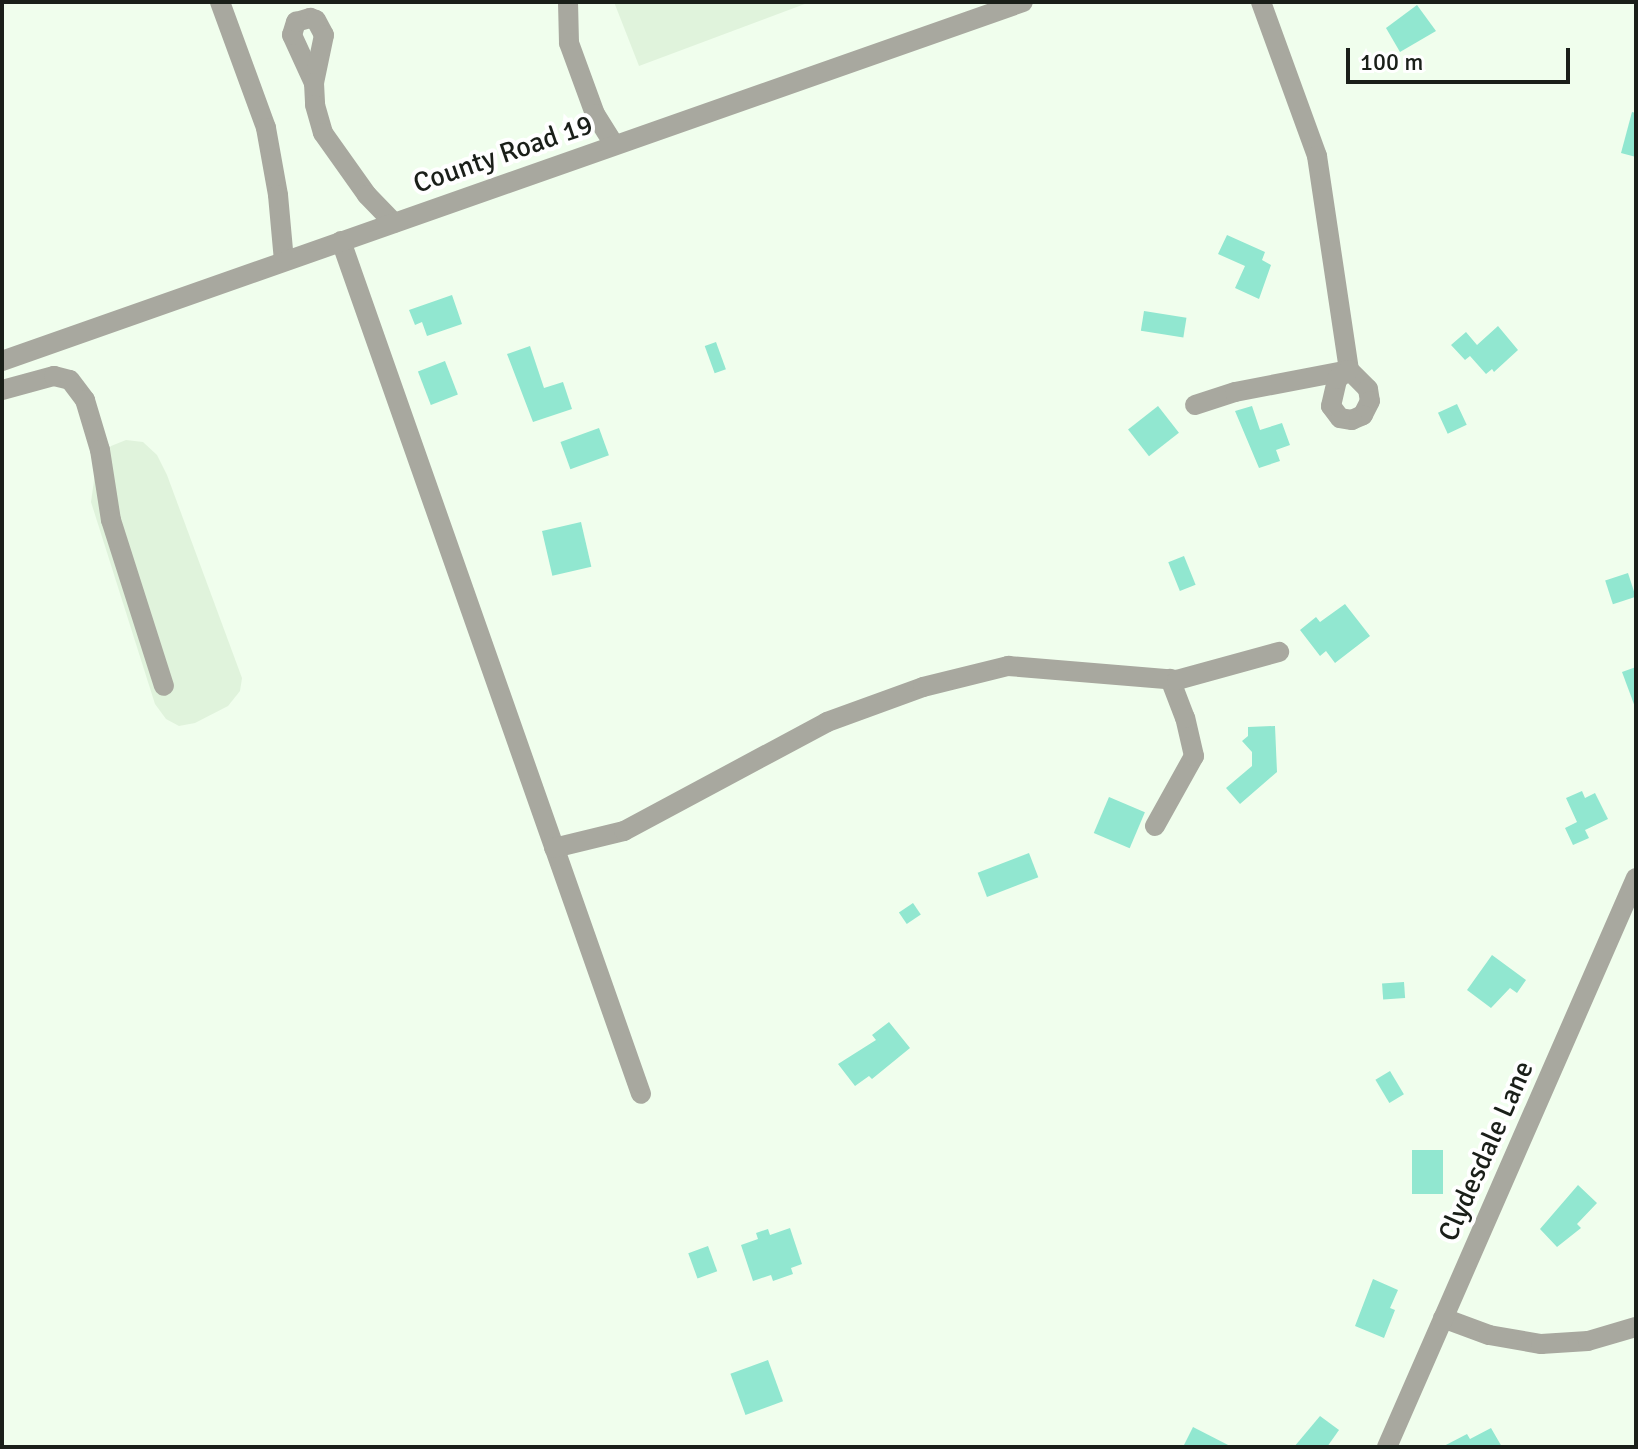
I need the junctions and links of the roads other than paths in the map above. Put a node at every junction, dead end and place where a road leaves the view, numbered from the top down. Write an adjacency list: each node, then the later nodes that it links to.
1 (220, 2): 9 (street)
2 (568, 2): 6 (street)
3 (1023, 2): 6 (street, County Road 19)
4 (1261, 2): 12 (street)
5 (314, 83): 7 (street)
6 (614, 145): 7 (street, County Road 19)
7 (394, 223): 8 (street, County Road 19)
8 (341, 241): 9 (street, County Road 19); 17 (street)
9 (284, 261): 10 (street, County Road 19)
10 (2, 361)
11 (2, 390): 15 (street)
12 (1195, 405)
13 (1279, 652): 14 (street)
14 (1170, 679): 16 (street); 17 (street)
15 (164, 686)
16 (1155, 826)
17 (554, 848): 19 (street)
18 (1636, 878): 20 (street, Clydesdale Lane)
19 (641, 1094)
20 (1443, 1318): 21 (street); 22 (street, Clydesdale Lane)
21 (1636, 1327)
22 (1387, 1447)

